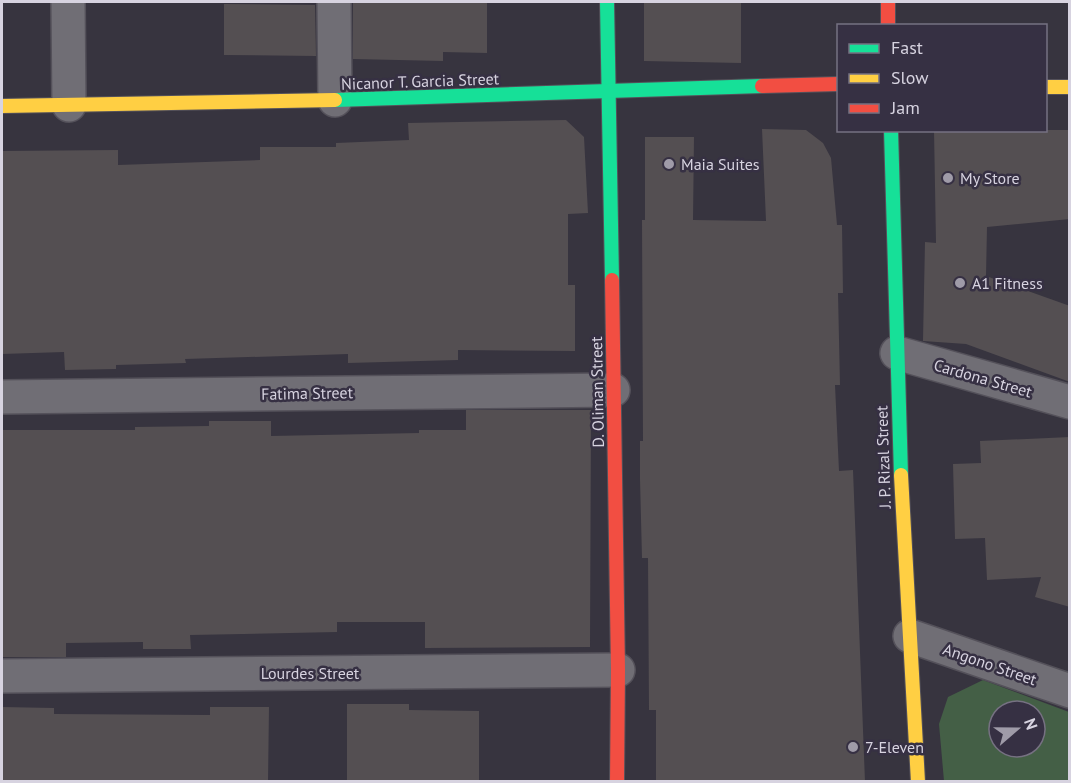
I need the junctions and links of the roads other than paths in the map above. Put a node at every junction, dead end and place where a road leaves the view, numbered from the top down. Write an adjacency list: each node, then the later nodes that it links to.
1 (68, 2): 11 (street)
2 (333, 2): 10 (street)
3 (607, 2): 9 (street, D. Oliman Street)
4 (888, 2): 5 (street)
5 (888, 24)
6 (837, 84): 9 (street, Nicanor T. Garcia Street)
7 (1047, 87): 8 (street)
8 (1070, 87)
9 (608, 91): 10 (street, Nicanor T. Garcia Street); 15 (street, D. Oliman Street)
10 (334, 100): 11 (street, Nicanor T. Garcia Street)
11 (69, 105): 12 (street, Nicanor T. Garcia Street)
12 (2, 106)
13 (891, 132): 14 (street, J. P. Rizal Street)
14 (897, 353): 17 (street, Cardona Street); 18 (street, J. P. Rizal Street)
15 (613, 390): 16 (street, Fatima Street); 19 (street, D. Oliman Street)
16 (2, 397)
17 (1070, 402)
18 (910, 636): 21 (street, Angono Street); 23 (street, J. P. Rizal Street)
19 (618, 670): 20 (street, Lourdes Street); 22 (street, D. Oliman Street)
20 (2, 676)
21 (1070, 691)
22 (617, 782)
23 (918, 782)

